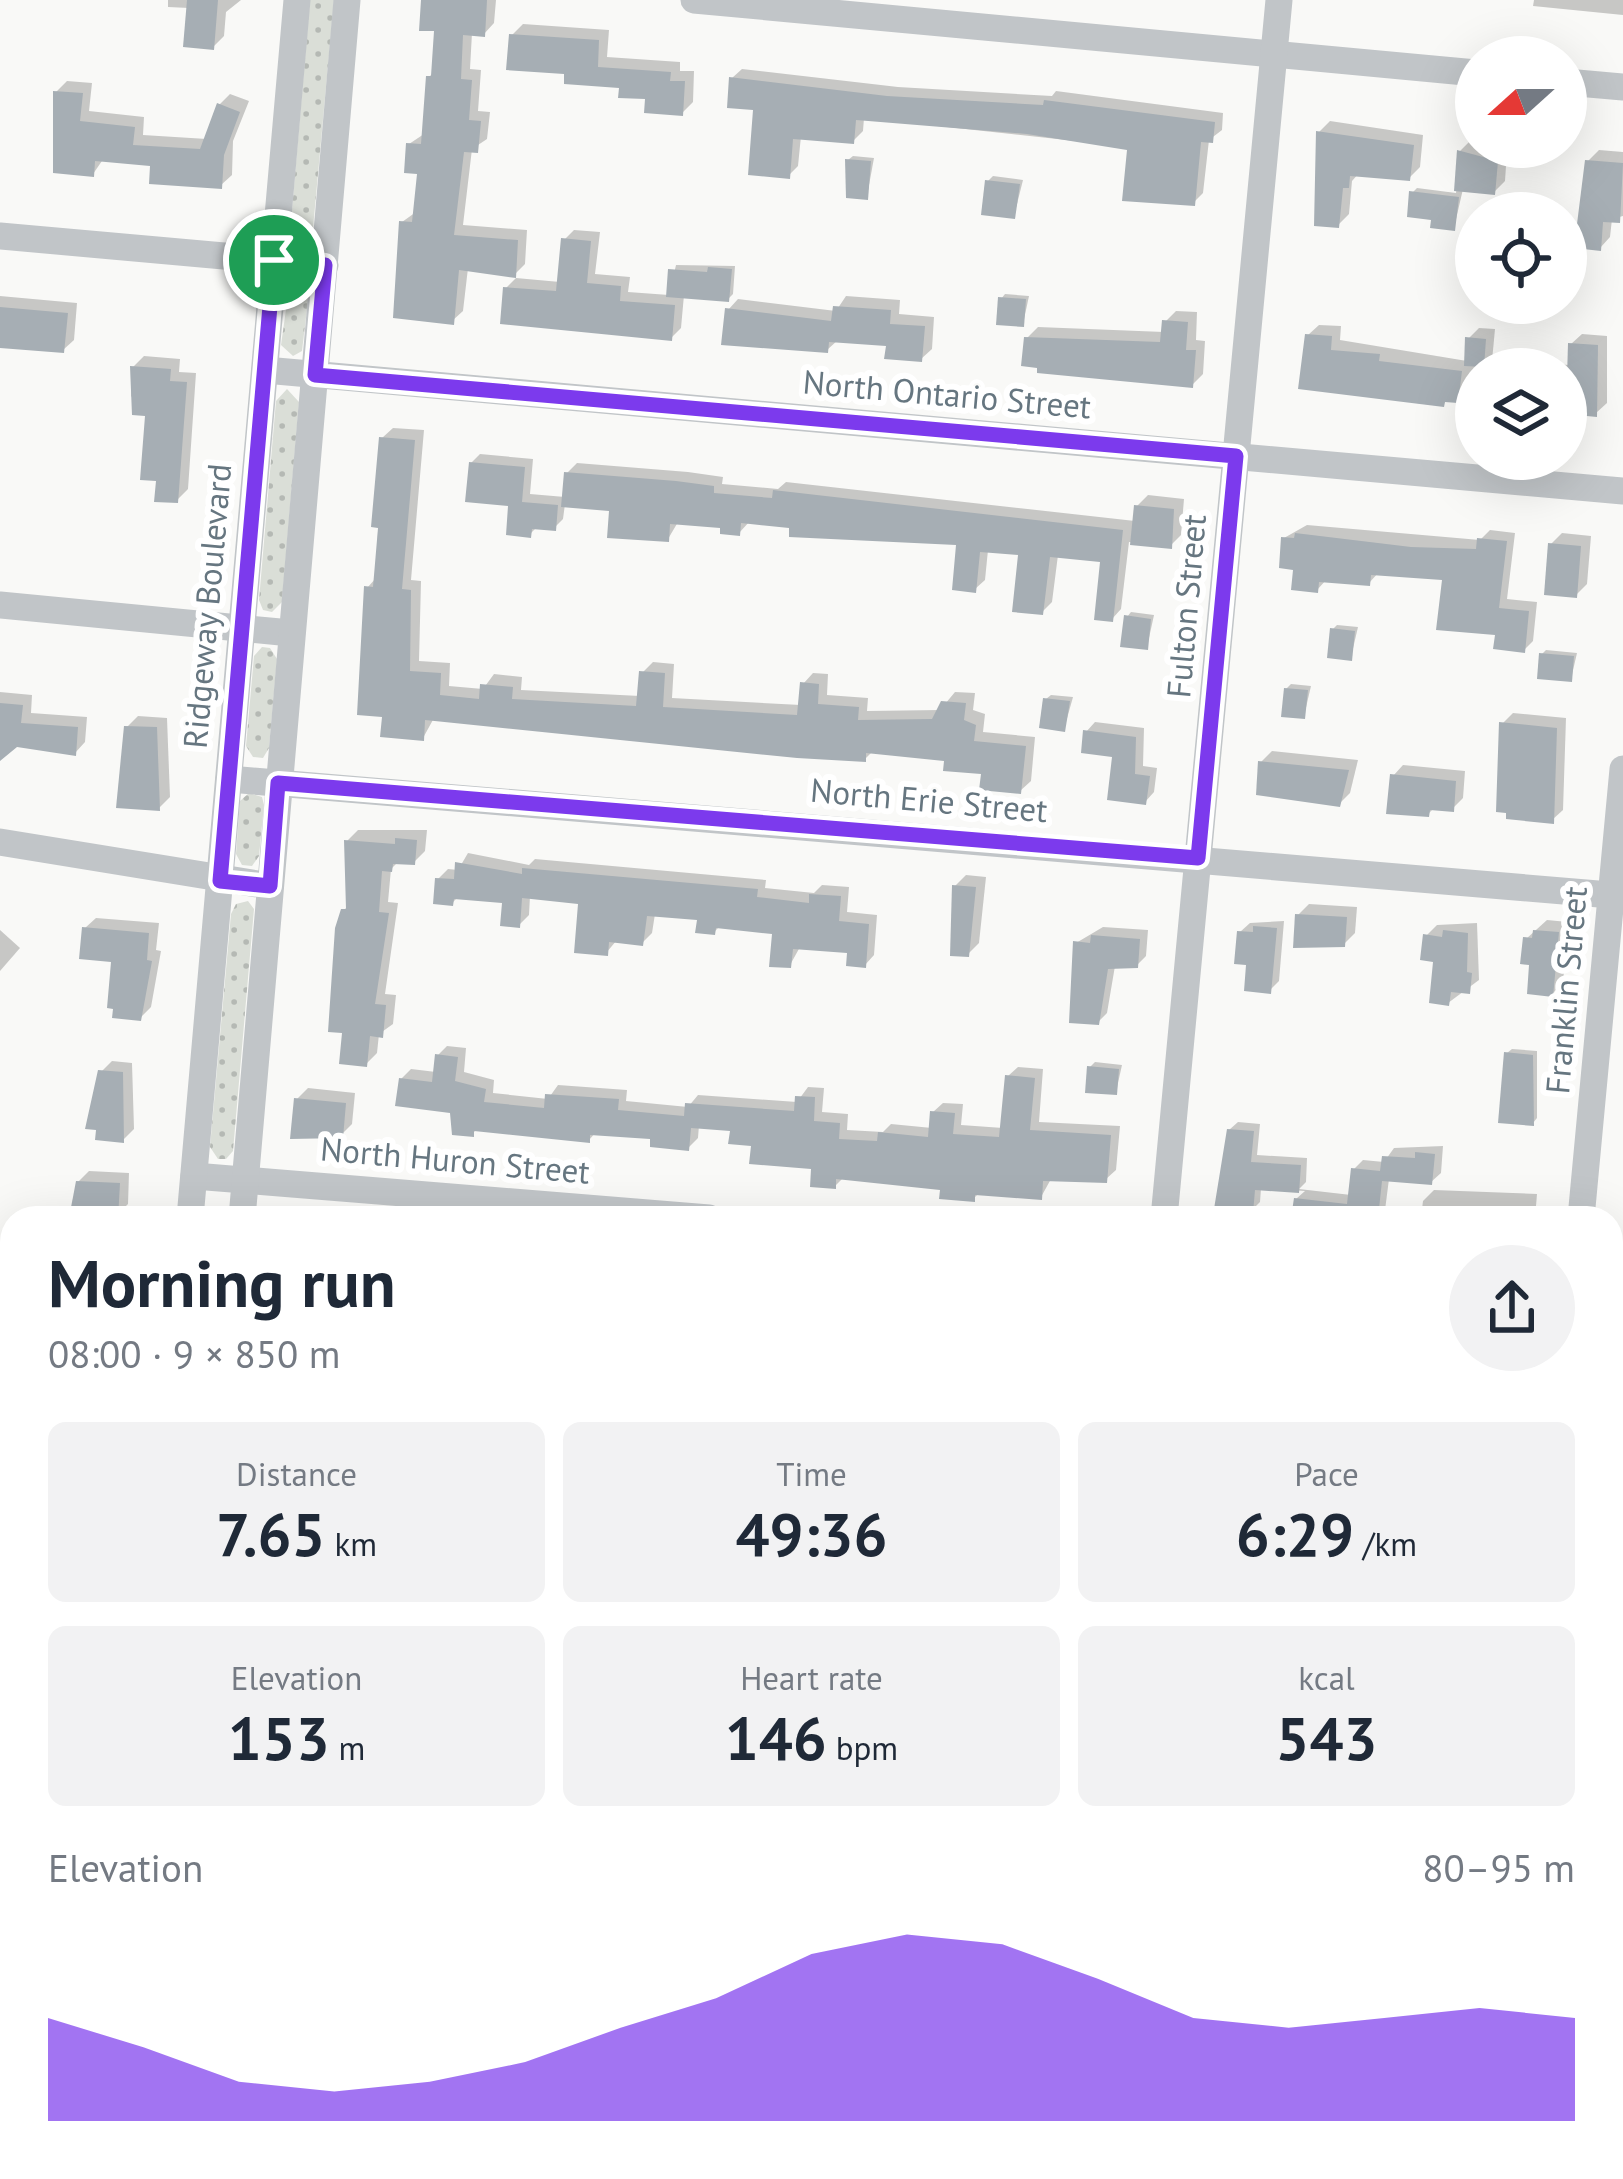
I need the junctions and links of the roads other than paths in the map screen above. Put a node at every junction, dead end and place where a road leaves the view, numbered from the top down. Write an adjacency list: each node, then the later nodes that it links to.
1 (297, 0): 10 (street, Ridgeway Boulevard)
2 (347, 0): 11 (street)
3 (694, 0): 5 (street)
4 (1279, 0): 5 (street, Fulton Street)
5 (1274, 55): 6 (street); 14 (street, Fulton Street)
6 (1455, 72)
7 (1587, 84): 8 (street)
8 (1623, 87)
9 (0, 236): 10 (street)
10 (274, 260): 11 (street); 12 (street, Ridgeway Boulevard)
11 (325, 265): 13 (street)
12 (265, 370): 13 (street, North Ontario Street); 17 (street, Ridgeway Boulevard)
13 (315, 375): 14 (street, North Ontario Street); 18 (street)
14 (1236, 456): 15 (street, North Ontario Street); 23 (street, Fulton Street)
15 (1623, 491)
16 (0, 605): 17 (street)
17 (240, 627): 18 (street); 20 (street, Ridgeway Boulevard)
18 (292, 632): 21 (street)
19 (1623, 769): 26 (street, Franklin Street)
20 (229, 778): 21 (street, North Erie Street); 24 (street, Ridgeway Boulevard)
21 (278, 783): 23 (street, North Erie Street); 25 (street)
22 (0, 842): 24 (street)
23 (1198, 858): 26 (street, North Erie Street); 32 (street, Fulton Street)
24 (220, 881): 25 (street); 27 (street, Ridgeway Boulevard)
25 (270, 886): 28 (street)
26 (1617, 896): 33 (street, Franklin Street)
27 (194, 1176): 28 (street, North Huron Street); 29 (street, Ridgeway Boulevard)
28 (245, 1178): 30 (street); 31 (street, North Huron Street)
29 (191, 1206)
30 (243, 1206)
31 (538, 1206)
32 (1165, 1206)
33 (1582, 1206)

